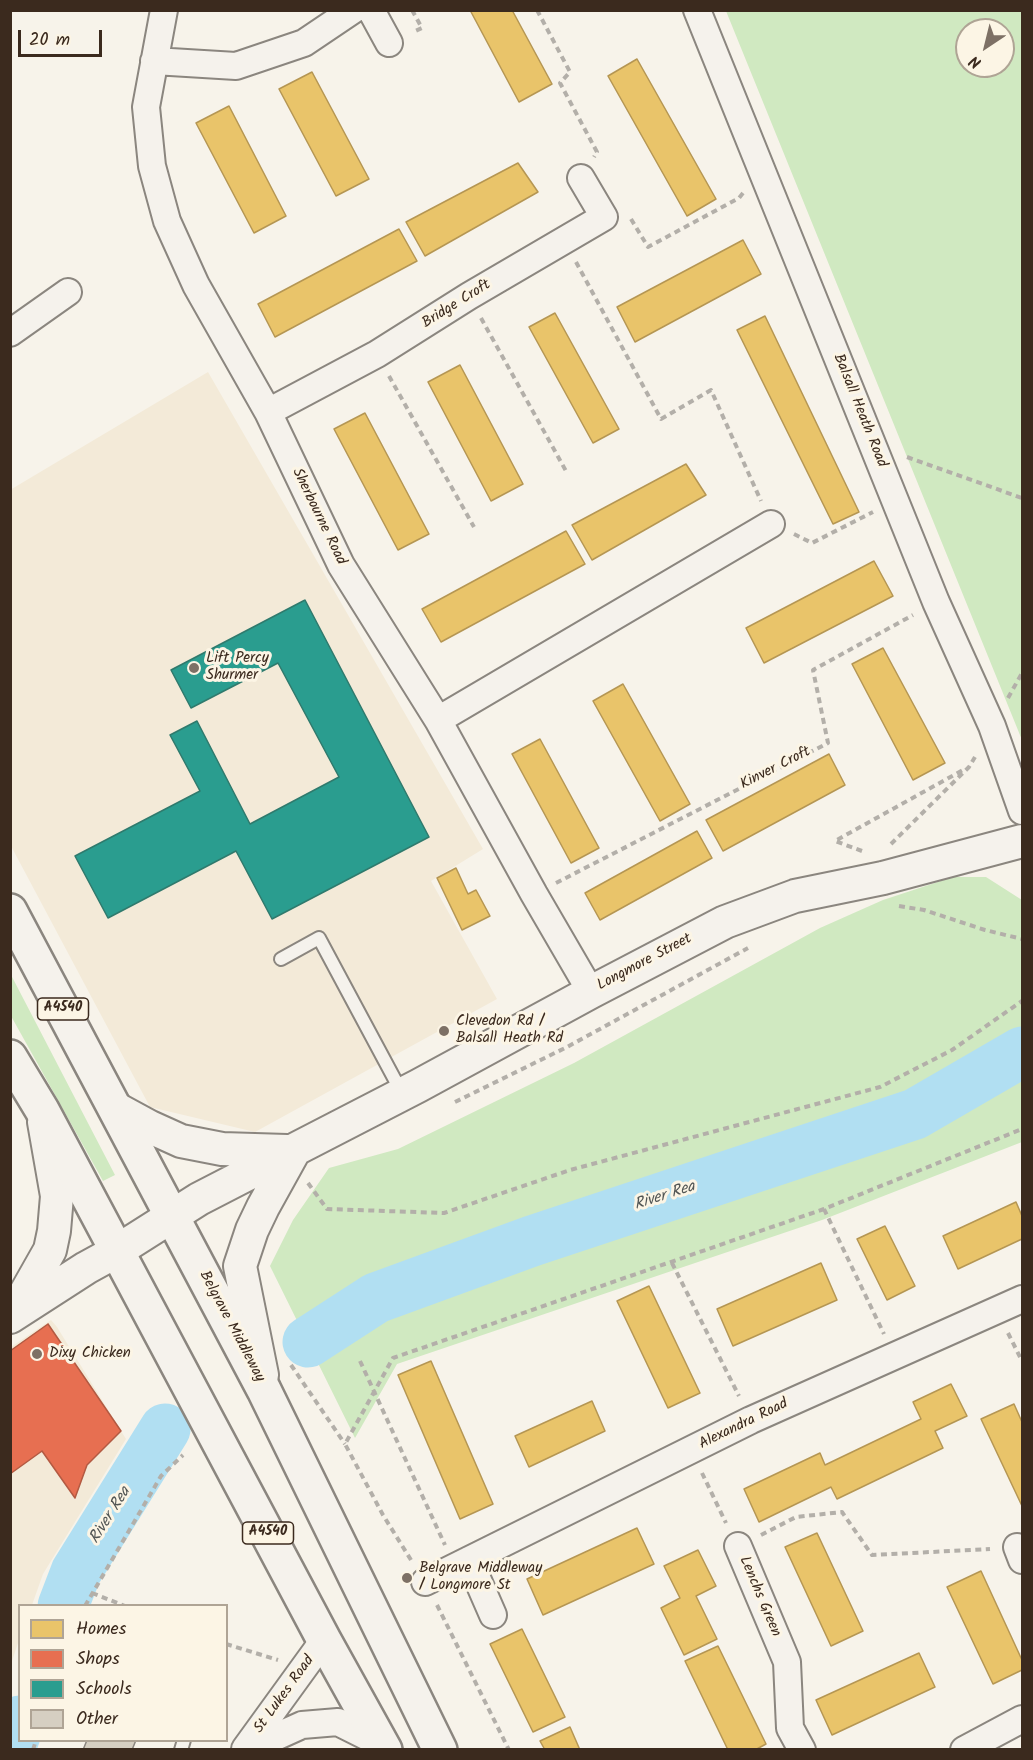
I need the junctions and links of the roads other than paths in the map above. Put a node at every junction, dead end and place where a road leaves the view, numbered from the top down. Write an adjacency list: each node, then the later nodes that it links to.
1 (164, 10): 6 (street, Sherbourne Road)
2 (352, 10): 6 (street)
3 (371, 10): 5 (street)
4 (697, 10): 13 (street, Balsall Heath Road)
5 (389, 43)
6 (154, 61): 10 (street, Sherbourne Road)
7 (581, 178): 10 (street, Bridge Croft)
8 (68, 292): 9 (street)
9 (10, 333)
10 (268, 412): 12 (street, Sherbourne Road)
11 (771, 524): 12 (street)
12 (438, 720): 17 (street, Sherbourne Road)
13 (1023, 810)
14 (1023, 841): 17 (street, Longmore Street)
15 (10, 911): 20 (highway, Belgrave Middleway / A4540)
16 (281, 959): 19 (lane)
17 (591, 992): 19 (street, Longmore Street)
18 (11, 1058): 21 (highway, A4540)
19 (403, 1094): 22 (street, Longmore Street)
20 (115, 1108): 22 (street, Longmore Street); 23 (highway, Belgrave Middleway / A4540)
21 (42, 1110): 24 (highway, A4540); 26 (street)
22 (300, 1165): 23 (street, Longmore Street); 27 (street)
23 (173, 1215): 24 (street, Longmore Street); 27 (highway, Belgrave Middleway / A4540)
24 (117, 1251): 26 (street, Longmore Street); 32 (highway, A4540)
25 (1023, 1299): 29 (street, Alexandra Road)
26 (11, 1317)
27 (264, 1390): 37 (highway, Belgrave Middleway / A4540)
28 (738, 1546): 38 (street, Lenchs Green)
29 (462, 1564): 30 (street, Alexandra Road); 31 (street)
30 (425, 1582)
31 (493, 1615)
32 (324, 1640): 34 (highway, A4540); 35 (street, St Lukes Road)
33 (1023, 1719): 39 (street)
34 (383, 1747): 36 (street, St Lukes Road)
35 (245, 1749)
36 (257, 1749)
37 (440, 1749)
38 (802, 1749)
39 (964, 1749)

